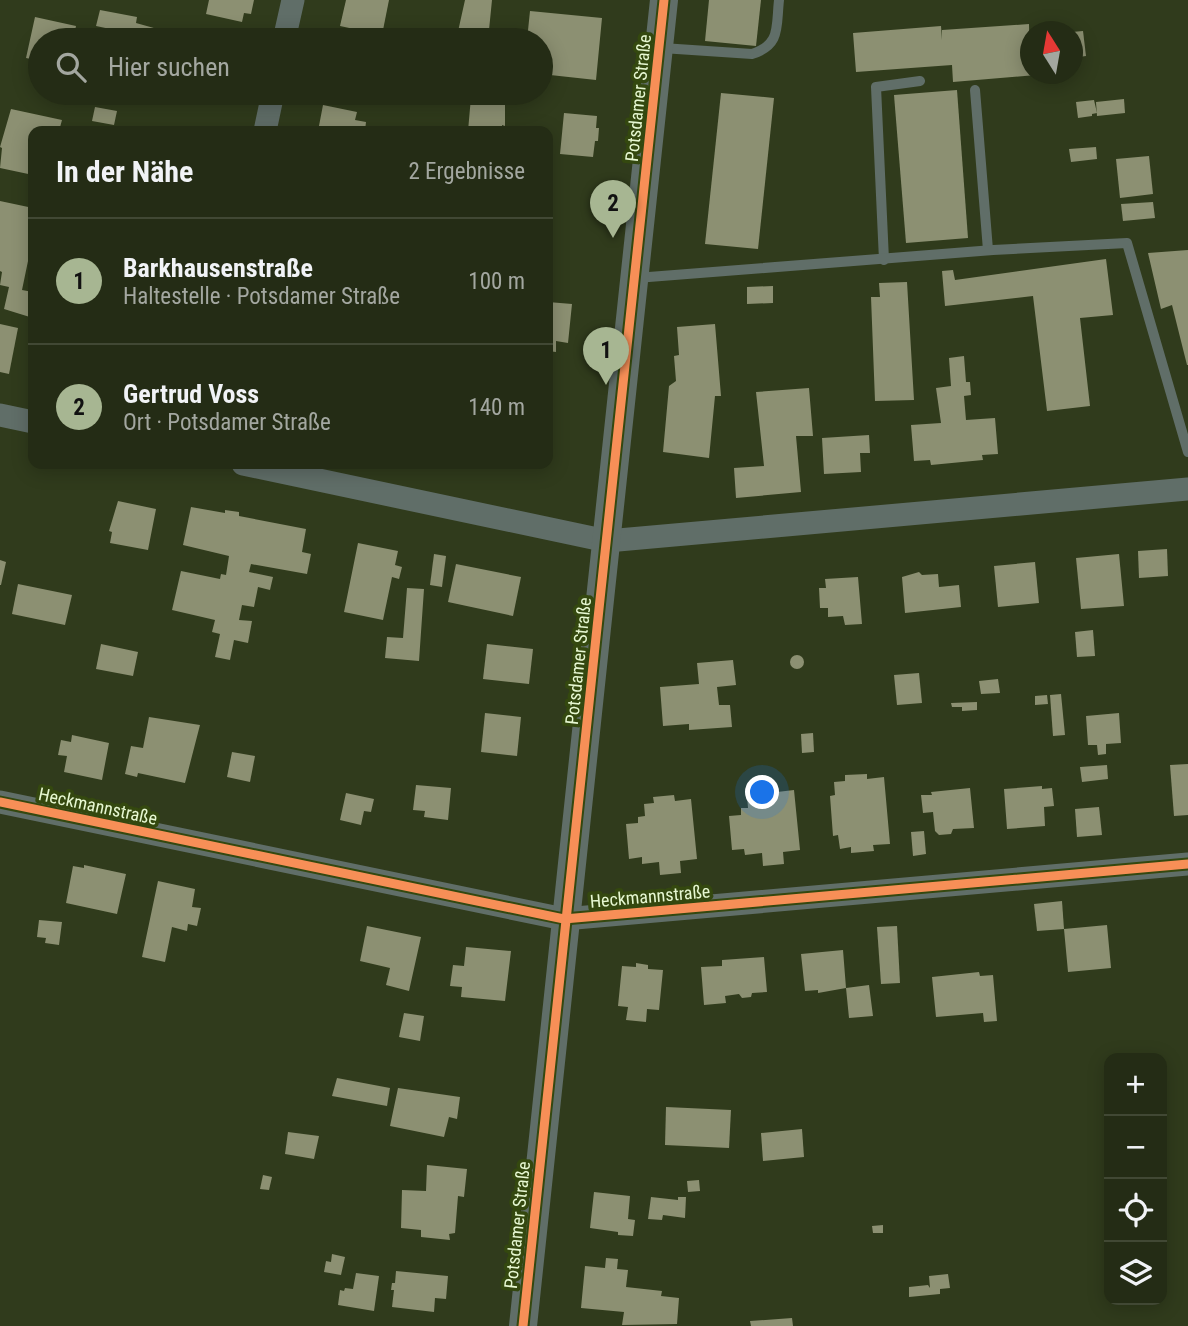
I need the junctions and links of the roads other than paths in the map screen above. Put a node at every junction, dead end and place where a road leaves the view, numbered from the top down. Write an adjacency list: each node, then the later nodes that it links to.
1 (293, 0): 4 (street)
2 (664, 0): 5 (street, Potsdamer Straße)
3 (779, 0): 5 (lane)
4 (287, 28)
5 (659, 48): 12 (street, Potsdamer Straße)
6 (920, 81): 11 (lane)
7 (975, 90): 10 (lane)
8 (270, 105): 9 (street)
9 (266, 126)
10 (988, 250): 11 (lane); 15 (lane)
11 (884, 260): 12 (lane)
12 (634, 279): 18 (street, Potsdamer Straße)
13 (0, 415): 14 (street)
14 (28, 421)
15 (1188, 452)
16 (267, 469): 18 (street)
17 (1188, 489): 18 (street)
18 (607, 541): 21 (street, Potsdamer Straße)
19 (0, 802): 21 (street, Heckmannstraße)
20 (1188, 864): 21 (street, Heckmannstraße)
21 (564, 919): 22 (street, Potsdamer Straße)
22 (523, 1326)

